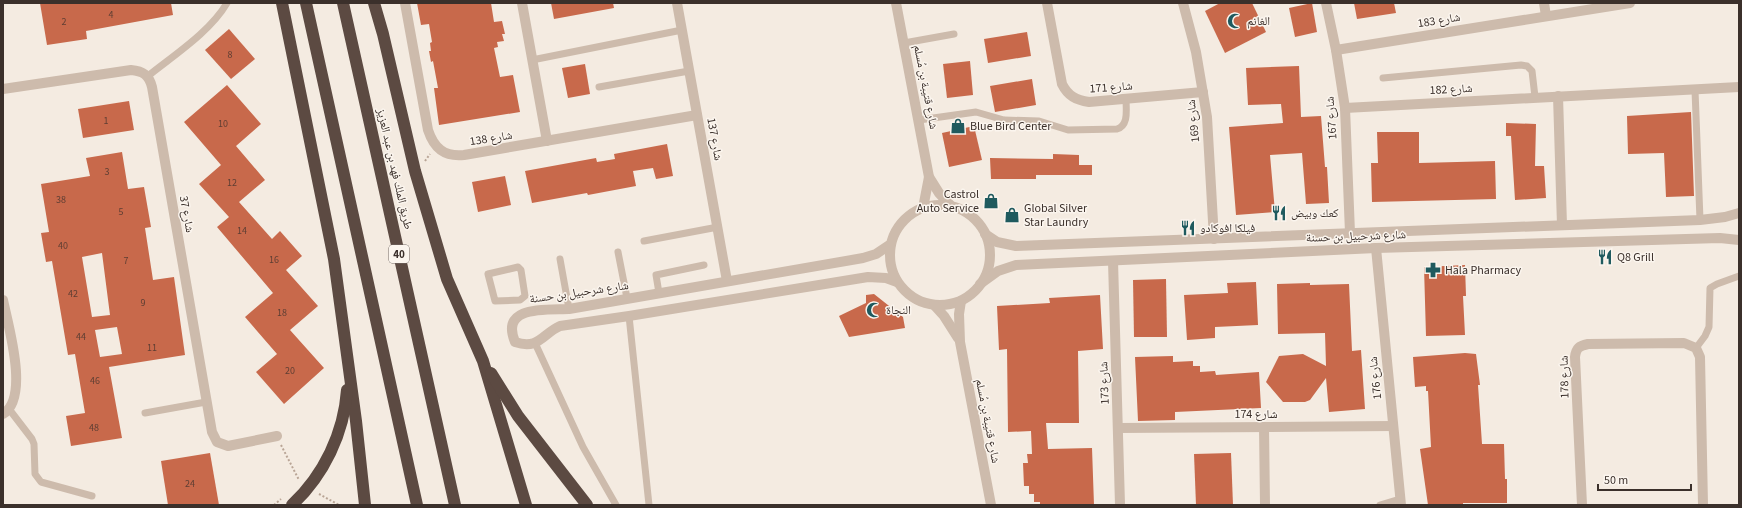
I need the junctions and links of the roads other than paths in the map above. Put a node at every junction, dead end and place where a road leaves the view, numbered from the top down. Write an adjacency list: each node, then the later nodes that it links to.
1 (227, 3): 22 (lane)
2 (282, 3): 68 (highway)
3 (306, 3): 83 (highway)
4 (343, 3): 84 (highway, طريق الملك فهد بن عبد العزيز / 40)
5 (374, 3): 71 (highway)
6 (405, 3): 35 (street, شارع 138)
7 (522, 3): 20 (street)
8 (677, 3): 16 (street, شارع 137)
9 (896, 3): 18 (street, شارع قتيبة بن مُسلم)
10 (1047, 3): 31 (street, شارع 171)
11 (1183, 3): 28 (street, شارع 169)
12 (1326, 3): 19 (street, شارع 167)
13 (1544, 3): 15 (street)
14 (1630, 3): 15 (street, شارع 183)
15 (1546, 16): 19 (street, شارع 183)
16 (682, 30): 20 (lane); 21 (street, شارع 137)
17 (954, 34): 18 (lane)
18 (904, 43): 34 (street, شارع قتيبة بن مُسلم)
19 (1336, 50): 32 (street, شارع 167)
20 (532, 60): 35 (street)
21 (689, 71): 24 (lane); 33 (street, شارع 137)
22 (148, 76): 26 (street); 72 (street, شارع 37)
23 (1384, 78): 30 (lane)
24 (598, 87)
25 (1739, 88): 27 (street, شارع 182)
26 (3, 89)
27 (1695, 90): 29 (street, شارع 182); 40 (lane)
28 (1203, 92): 31 (street, شارع 171); 45 (street, شارع 169)
29 (1558, 96): 30 (street, شارع 182); 41 (street)
30 (1535, 97): 32 (street, شارع 182)
31 (1126, 99): 34 (lane)
32 (1345, 108): 43 (street, شارع 167)
33 (697, 115): 35 (street, شارع 138); 42 (street, شارع 137)
34 (919, 120): 36 (street, شارع قتيبة بن مُسلم)
35 (547, 142)
36 (930, 176): 37 (street, شارع قتيبة بن مُسلم); 38 (street, شارع قتيبة بن مُسلم)
37 (952, 207): 38 (street); 44 (street)
38 (923, 208): 48 (street)
39 (1739, 213): 40 (street, شارع شرحبيل بن حسنة)
40 (1700, 220): 41 (street, شارع شرحبيل بن حسنة)
41 (1562, 225): 43 (street, شارع شرحبيل بن حسنة)
42 (718, 227): 47 (lane); 55 (street, شارع 137)
43 (1350, 233): 45 (street, شارع شرحبيل بن حسنة)
44 (985, 234): 45 (street, شارع شرحبيل بن حسنة); 57 (street)
45 (1214, 239)
46 (1739, 240): 49 (street, شارع شرحبيل بن حسنة)
47 (644, 241)
48 (891, 244): 55 (street, شارع شرحبيل بن حسنة); 56 (street)
49 (1376, 248): 52 (street, شارع شرحبيل بن حسنة); 75 (street, شارع 176)
50 (618, 252): 59 (lane)
51 (560, 259): 64 (lane)
52 (1113, 261): 57 (street, شارع شرحبيل بن حسنة); 77 (street, شارع 173)
53 (704, 265): 58 (lane)
54 (1739, 276): 70 (lane)
55 (727, 281): 58 (street, شارع شرحبيل بن حسنة)
56 (897, 282): 63 (street); 66 (street)
57 (980, 284): 62 (street)
58 (659, 293): 59 (street, شارع شرحبيل بن حسنة)
59 (627, 298): 64 (street, شارع شرحبيل بن حسنة)
60 (3, 300): 73 (street)
61 (520, 300): 61 (lane); 65 (lane)
62 (960, 301): 63 (street); 67 (street, شارع قتيبة بن مُسلم)
63 (934, 305): 67 (street, شارع قتيبة بن مُسلم)
64 (569, 309): 65 (street, شارع شرحبيل بن حسنة)
65 (524, 313): 69 (street, شارع شرحبيل بن حسنة)
66 (629, 316): 69 (street); 88 (lane)
67 (960, 342): 89 (street, شارع قتيبة بن مُسلم)
68 (345, 343): 81 (highway); 82 (highway)
69 (535, 343): 87 (lane)
70 (1697, 349): 93 (street, شارع 178); 94 (street)
71 (483, 361): 85 (highway); 86 (highway)
72 (206, 402): 74 (lane); 78 (street, شارع 37)
73 (6, 411): 79 (lane)
74 (145, 413)
75 (1393, 426): 76 (street, شارع 174); 80 (street, شارع 176)
76 (1264, 427): 77 (street, شارع 174); 91 (street)
77 (1118, 428): 90 (street, شارع 173)
78 (277, 436)
79 (92, 496)
80 (1401, 502): 92 (lane)
81 (292, 505)
82 (365, 505)
83 (417, 505)
84 (455, 505)
85 (526, 505)
86 (587, 505)
87 (616, 505)
88 (649, 505)
89 (991, 505)
90 (1120, 505)
91 (1265, 505)
92 (1380, 505)
93 (1582, 505)
94 (1703, 505)

